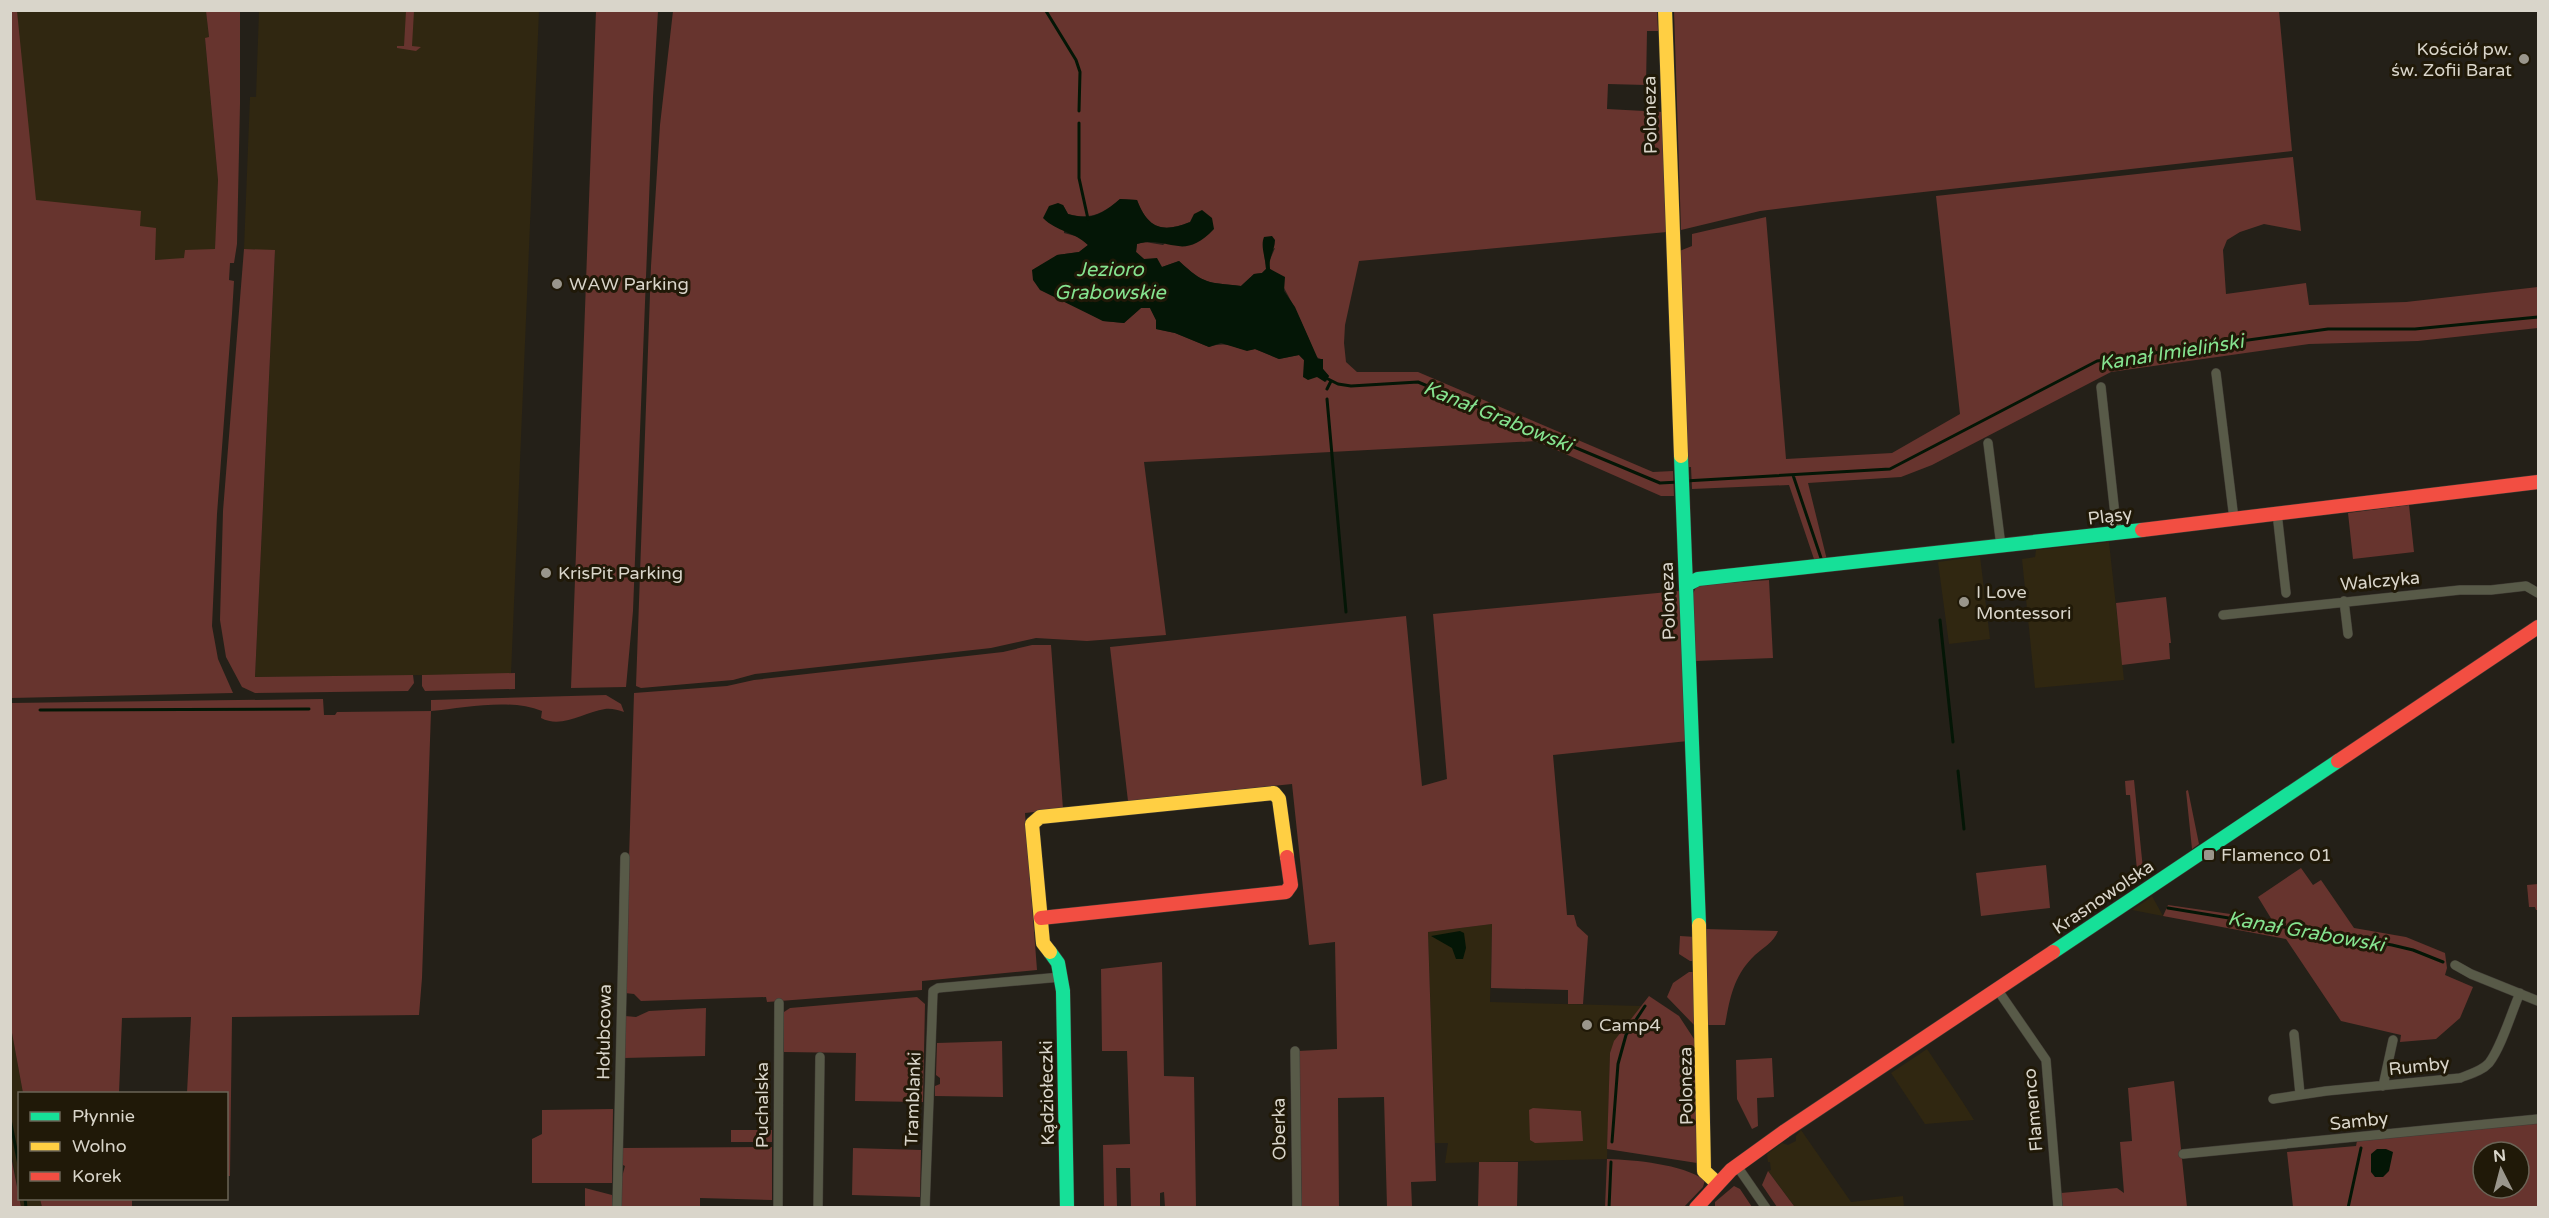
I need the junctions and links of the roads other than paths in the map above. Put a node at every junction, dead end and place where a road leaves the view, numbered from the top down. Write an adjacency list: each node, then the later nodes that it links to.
1 (1665, 10): 10 (street, Poloneza)
2 (2216, 374): 7 (street)
3 (2101, 387): 8 (street)
4 (1988, 443): 9 (street)
5 (2538, 482): 6 (street, Pląsy)
6 (2277, 513): 7 (street, Pląsy); 11 (street)
7 (2234, 519): 8 (street, Pląsy)
8 (2117, 533): 9 (street, Pląsy)
9 (2001, 546): 10 (street, Pląsy)
10 (1686, 585): 35 (street, Poloneza)
11 (2286, 593)
12 (2538, 593): 13 (street, Walczyka)
13 (2344, 601): 14 (street, Walczyka); 16 (street)
14 (2223, 615)
15 (2538, 627): 21 (street, Krasnowolska)
16 (2348, 634)
17 (625, 857): 36 (street, Hołubcowa)
18 (1041, 918): 18 (street, Kądziołeczki); 20 (street, Kądziołeczki)
19 (2455, 965): 22 (street)
20 (1061, 977): 39 (street, Tramblanki); 40 (street, Kądziołeczki)
21 (1997, 989): 34 (street, Krasnowolska); 44 (street, Flamenco)
22 (2520, 993): 23 (street); 29 (street, Rumby)
23 (2538, 1001)
24 (779, 1004): 37 (street, Puchalska)
25 (2294, 1034): 30 (street)
26 (2393, 1040): 29 (street)
27 (1294, 1051): 41 (street, Oberka)
28 (820, 1057): 38 (street)
29 (2383, 1086): 30 (street, Rumby)
30 (2300, 1094): 31 (street, Rumby)
31 (2273, 1099)
32 (2538, 1119): 33 (street, Samby)
33 (2183, 1154)
34 (1737, 1166): 35 (street, Krasnowolska); 43 (street)
35 (1718, 1184): 42 (street, Krasnowolska)
36 (617, 1208)
37 (778, 1208)
38 (818, 1208)
39 (926, 1208)
40 (1067, 1208)
41 (1297, 1208)
42 (1696, 1208)
43 (1766, 1208)
44 (2058, 1208)

